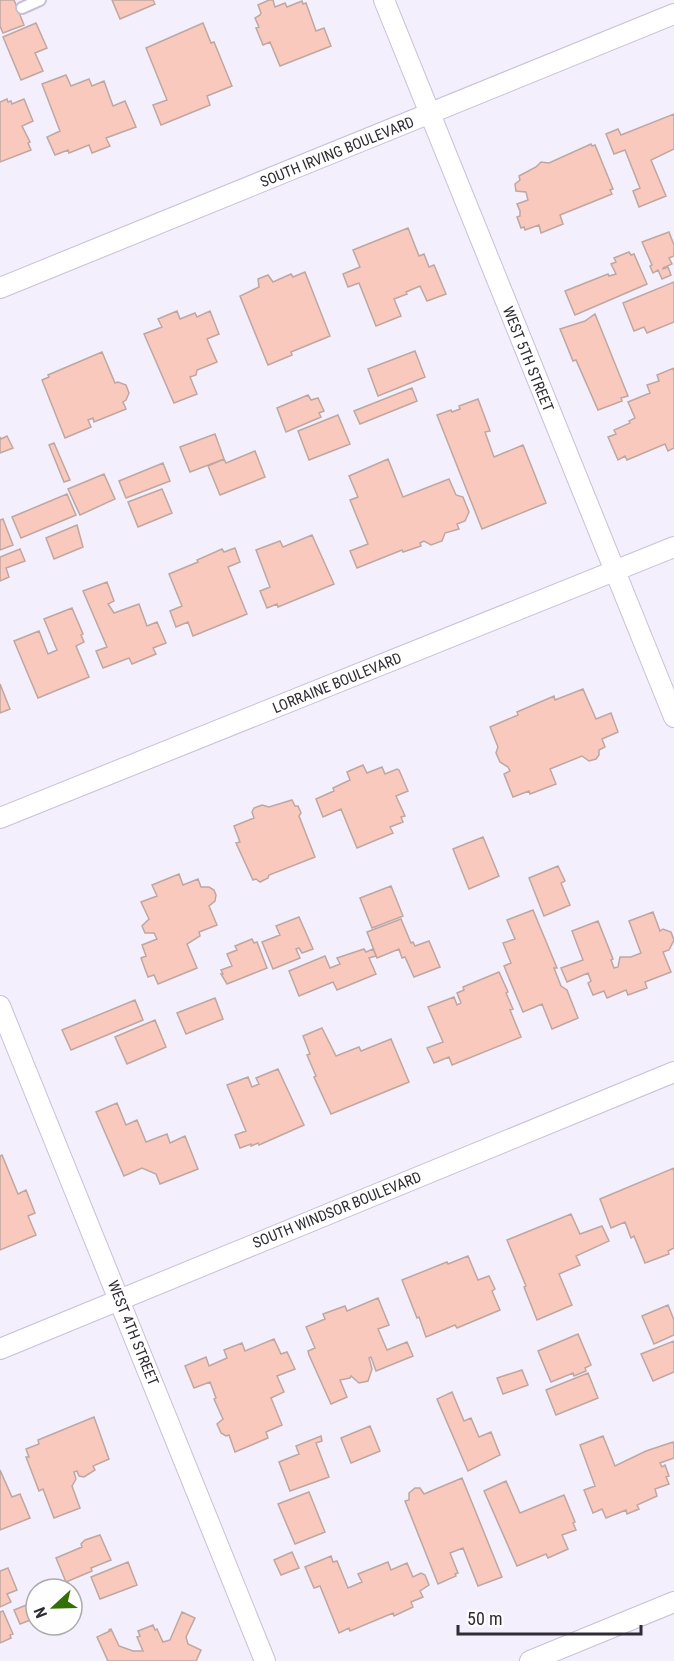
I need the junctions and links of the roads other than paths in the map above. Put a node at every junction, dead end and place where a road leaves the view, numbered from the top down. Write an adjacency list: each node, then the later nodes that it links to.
1 (40, 0): 3 (lane)
2 (384, 0): 5 (street, WEST 5TH STREET)
3 (22, 8)
4 (674, 14): 5 (street, SOUTH IRVING BOULEVARD)
5 (429, 115): 6 (street, SOUTH IRVING BOULEVARD); 8 (street, WEST 5TH STREET)
6 (0, 288)
7 (674, 547): 8 (street, LORRAINE BOULEVARD)
8 (615, 571): 9 (street, WEST 5TH STREET); 10 (street, LORRAINE BOULEVARD)
9 (674, 717)
10 (0, 818)
11 (0, 1006): 13 (street, WEST 4TH STREET)
12 (674, 1072): 13 (street, SOUTH WINDSOR BOULEVARD)
13 (120, 1299): 14 (street, SOUTH WINDSOR BOULEVARD); 16 (street, WEST 4TH STREET)
14 (0, 1349)
15 (674, 1602): 17 (street)
16 (265, 1661)
17 (531, 1661)

